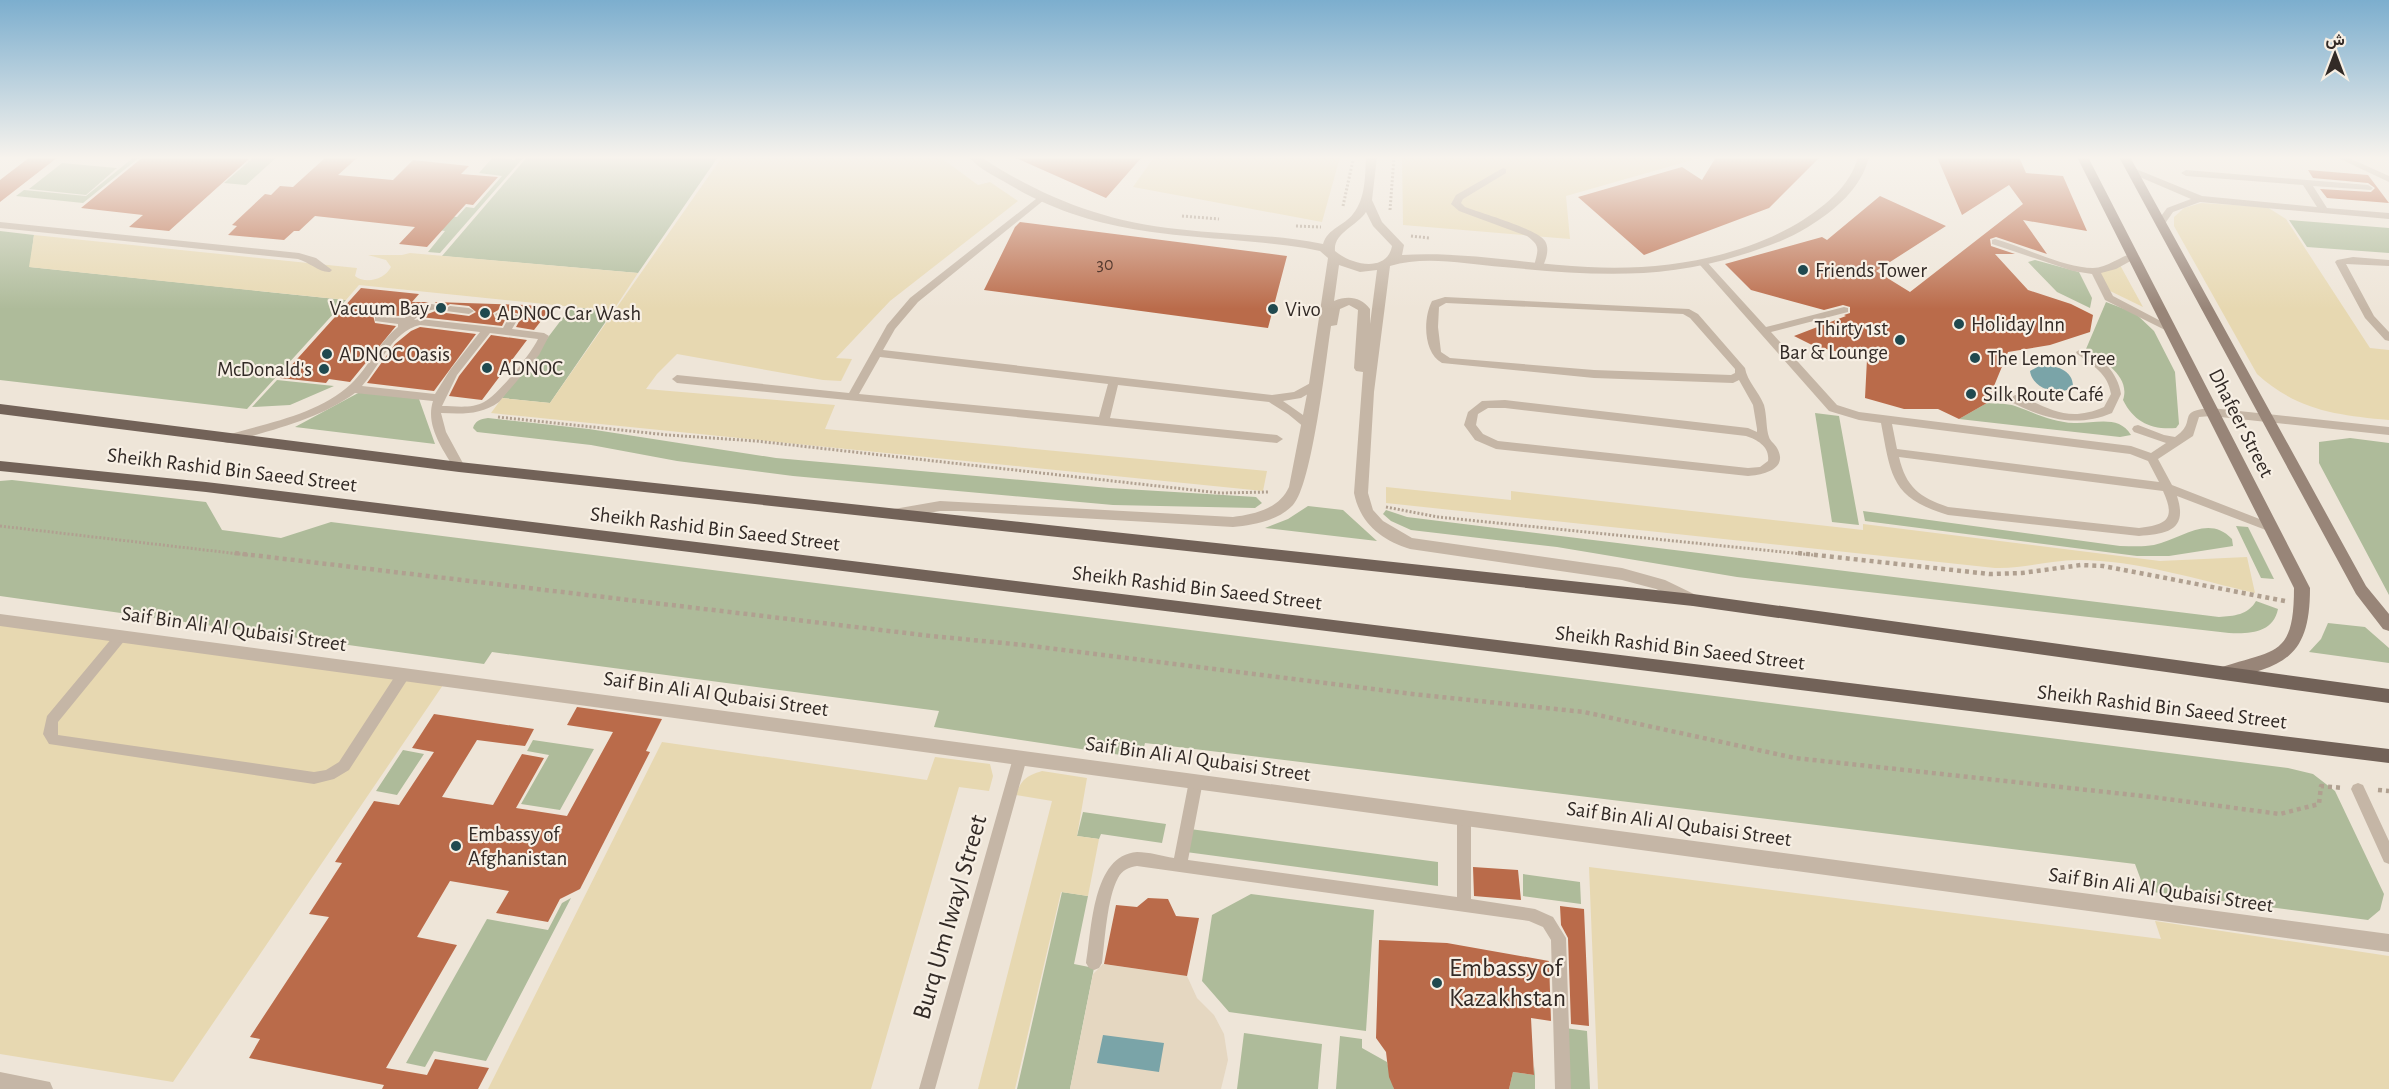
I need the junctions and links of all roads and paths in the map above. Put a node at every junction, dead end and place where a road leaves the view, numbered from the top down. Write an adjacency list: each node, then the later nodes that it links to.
1 (1029, 208): 45 (lane)
2 (1070, 208): 24 (street)
3 (1343, 208): 13 (path)
4 (1362, 208): 24 (street)
5 (1370, 208): 26 (street)
6 (1462, 208): 29 (lane)
7 (1827, 208): 27 (street)
8 (2108, 208): 25 (main road, Dhafeer Street)
9 (2152, 208): 17 (main road, Dhafeer Street)
10 (2172, 208): 17 (lane)
11 (2299, 208): 12 (lane)
12 (2324, 210): 15 (lane)
13 (1342, 213)
14 (1181, 216): 16 (path)
15 (2389, 216)
16 (1227, 220)
17 (2161, 223): 59 (main road, Dhafeer Street)
18 (0, 225): 30 (lane)
19 (1296, 226): 20 (path)
20 (1327, 227)
21 (1403, 235): 22 (path)
22 (1429, 238)
23 (1995, 242): 31 (lane)
24 (1331, 254): 26 (street); 49 (street)
25 (2133, 256): 31 (lane); 39 (main road, Dhafeer Street)
26 (1387, 263): 29 (street); 51 (street)
27 (1703, 263): 29 (street); 42 (lane)
28 (2389, 263): 43 (lane)
29 (1539, 266)
30 (327, 270)
31 (2096, 272): 39 (lane)
32 (432, 307): 38 (lane)
33 (450, 309): 35 (lane)
34 (1844, 310): 42 (lane)
35 (469, 311)
36 (500, 314): 41 (lane)
37 (379, 319): 38 (lane)
38 (404, 324): 40 (lane); 50 (lane)
39 (2169, 328): 57 (main road, Dhafeer Street)
40 (488, 329): 41 (lane); 55 (lane)
41 (506, 331): 55 (lane)
42 (1764, 331): 61 (lane)
43 (2389, 338)
44 (2081, 352): 54 (lane)
45 (874, 353): 48 (lane); 52 (lane)
46 (1741, 375): 46 (lane); 64 (lane)
47 (677, 379): 52 (lane)
48 (1114, 381): 53 (lane); 60 (lane)
49 (1316, 384): 51 (street); 53 (lane); 62 (street)
50 (352, 389): 55 (lane); 65 (lane)
51 (1367, 392): 74 (street)
52 (852, 397): 60 (lane)
53 (1272, 399): 62 (lane)
54 (2015, 399)
55 (436, 404): 71 (lane)
56 (0, 409): 65 (main road, Sheikh Rashid Bin Saeed Street)
57 (2211, 412): 59 (lane); 67 (lane); 77 (main road, Dhafeer Street)
58 (494, 417): 73 (path)
59 (2267, 417): 63 (lane); 81 (main road, Dhafeer Street)
60 (1104, 420): 66 (lane)
61 (1886, 420): 68 (lane); 69 (lane)
62 (1309, 425): 73 (street)
63 (2389, 431)
64 (1763, 438): 64 (lane)
65 (228, 439): 71 (main road, Sheikh Rashid Bin Saeed Street)
66 (1277, 439)
67 (2178, 441): 69 (lane); 69 (lane)
68 (1893, 452): 72 (lane); 72 (lane)
69 (2154, 457): 72 (lane)
70 (0, 466): 86 (main road, Sheikh Rashid Bin Saeed Street)
71 (459, 467): 75 (main road, Sheikh Rashid Bin Saeed Street)
72 (2166, 487): 77 (lane)
73 (1294, 494): 75 (street)
74 (1363, 504): 78 (street); 79 (path)
75 (899, 513): 78 (main road, Sheikh Rashid Bin Saeed Street)
76 (0, 526): 89 (path)
77 (2271, 528): 79 (main road, Dhafeer Street)
78 (1694, 600): 83 (main road, Sheikh Rashid Bin Saeed Street)
79 (2303, 605): 83 (main road, Dhafeer Street)
80 (0, 620): 82 (street, Saif Bin Ali Al Qubaisi Street)
81 (2389, 625)
82 (121, 636): 84 (street, Saif Bin Ali Al Qubaisi Street); 84 (lane)
83 (2224, 673): 85 (main road, Sheikh Rashid Bin Saeed Street)
84 (404, 674): 87 (street, Saif Bin Ali Al Qubaisi Street)
85 (2389, 696)
86 (2389, 756)
87 (1020, 758): 88 (street, Saif Bin Ali Al Qubaisi Street); 99 (lane, Burq Um Iwayl Street)
88 (1196, 781): 91 (street, Saif Bin Ali Al Qubaisi Street); 93 (lane)
89 (2358, 789): 90 (path); 92 (lane)
90 (2389, 791)
91 (1464, 818): 94 (lane); 95 (street, Saif Bin Ali Al Qubaisi Street)
92 (2389, 857)
93 (1180, 864): 94 (lane); 96 (lane)
94 (1464, 904): 100 (lane)
95 (2389, 943)
96 (1094, 963)
97 (0, 1082): 98 (street)
98 (43, 1089)
99 (927, 1089)
100 (1563, 1089)

